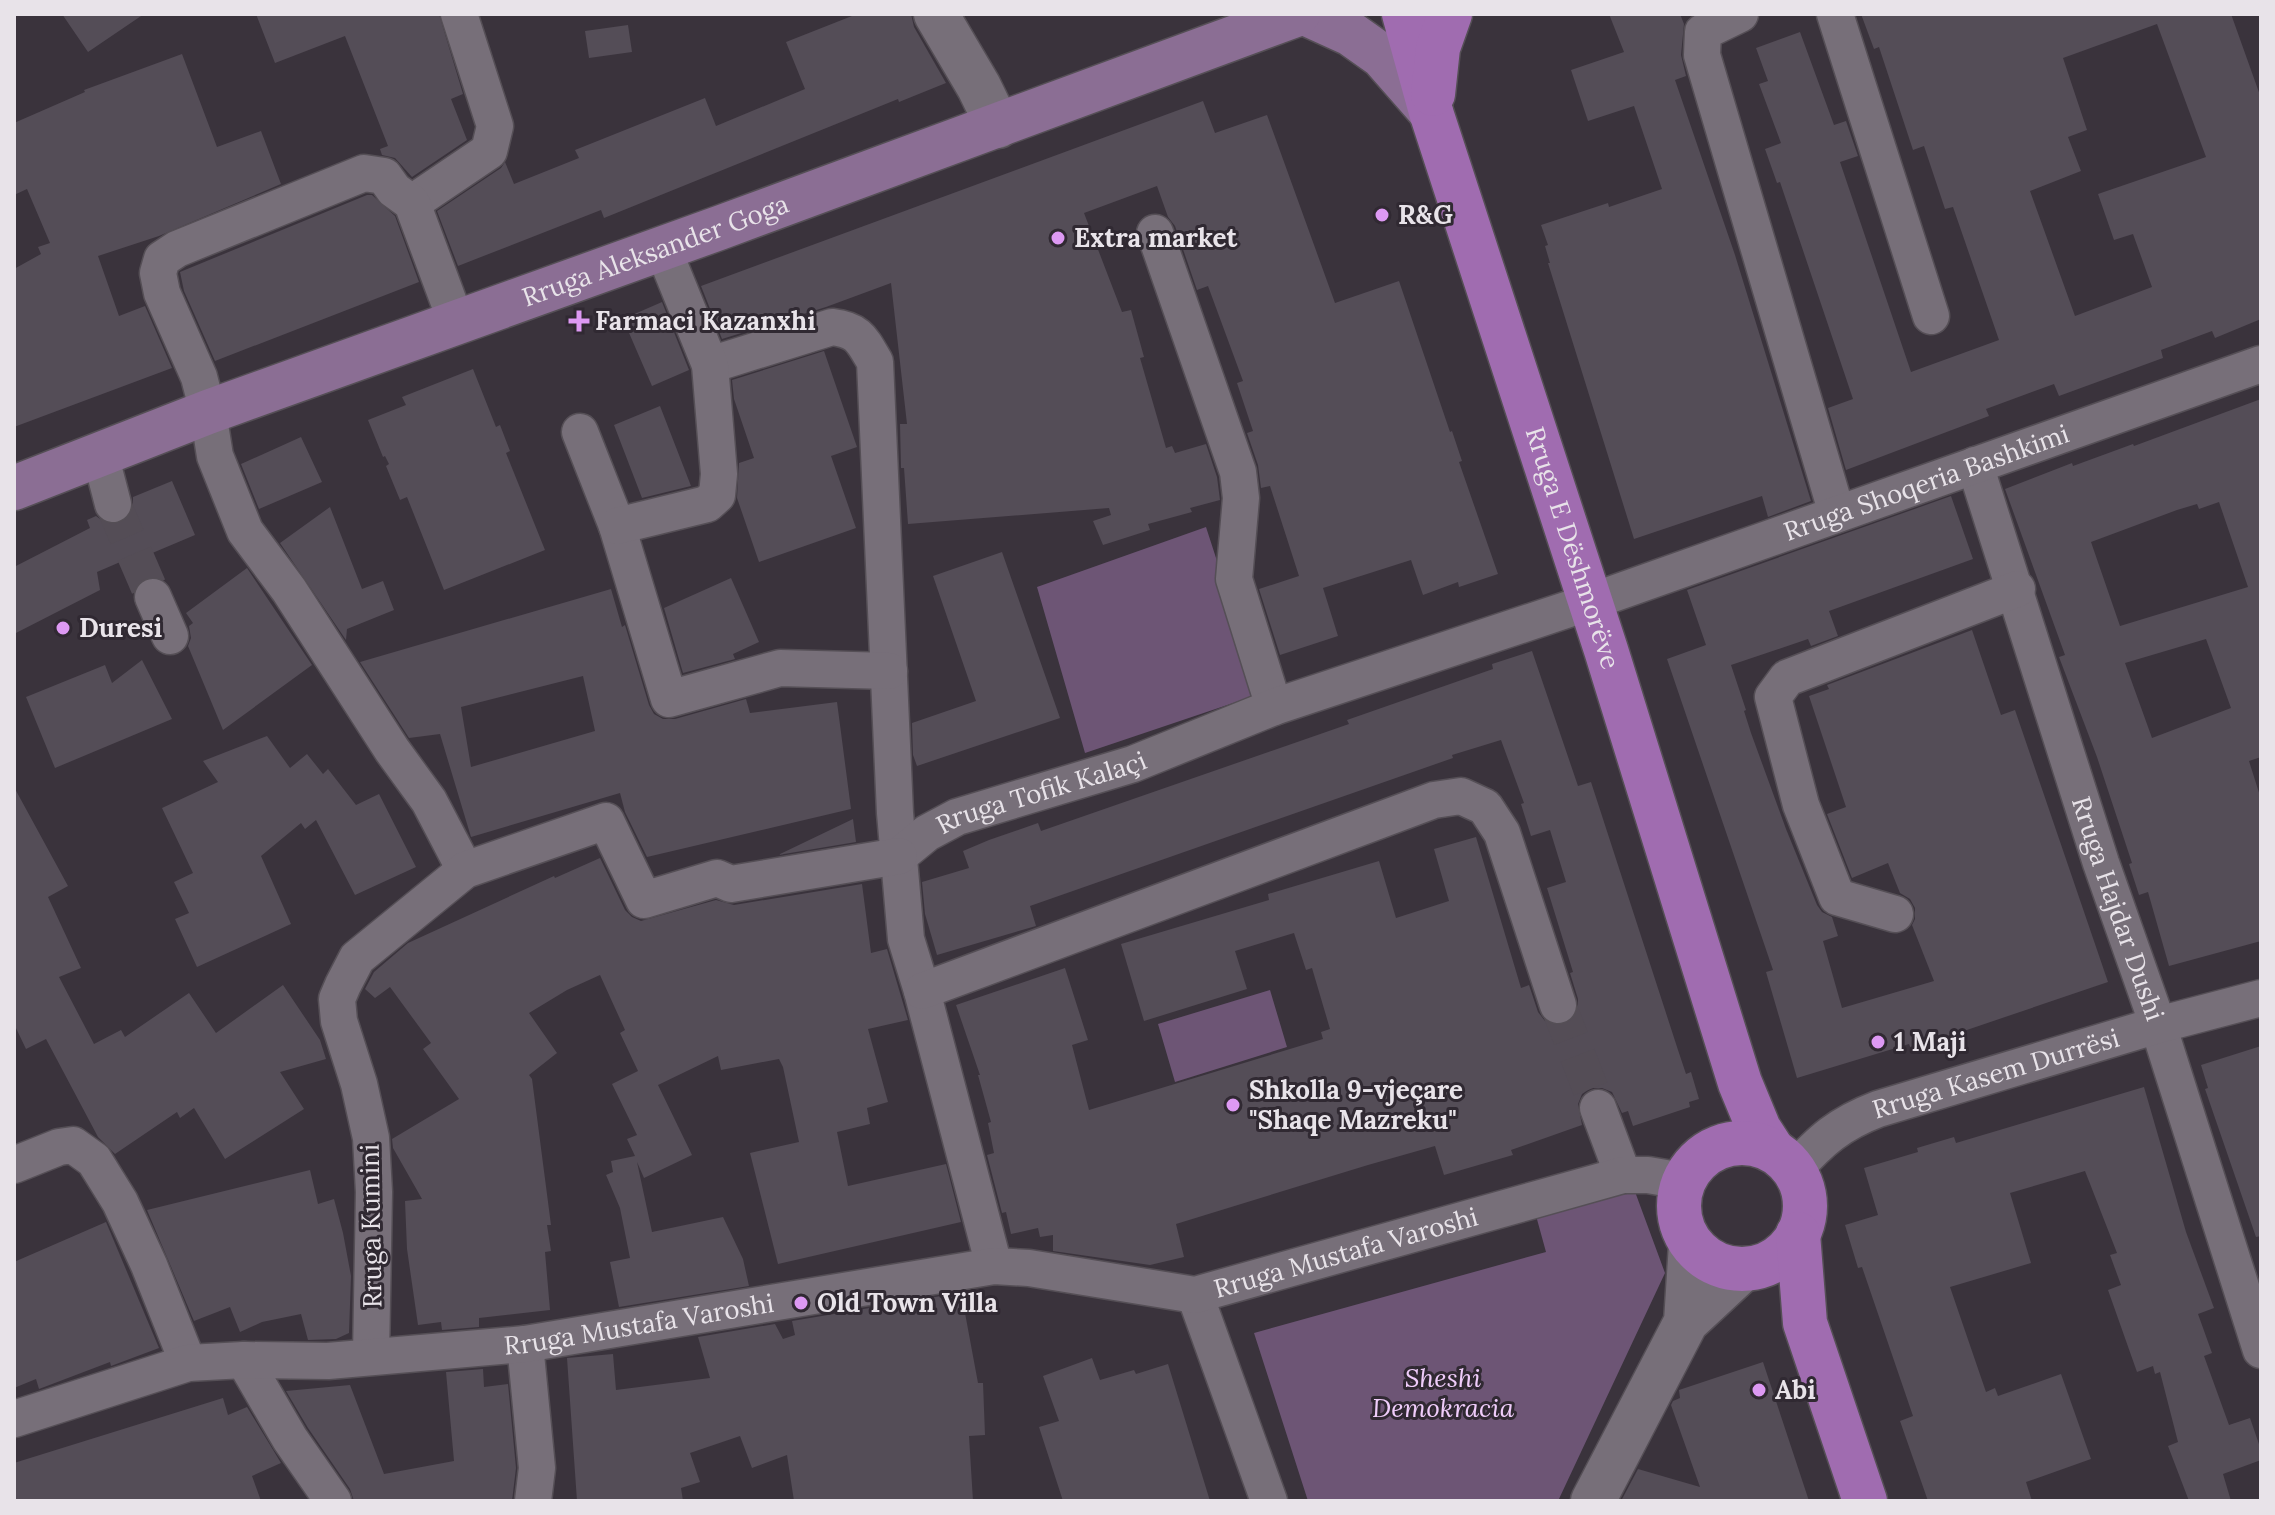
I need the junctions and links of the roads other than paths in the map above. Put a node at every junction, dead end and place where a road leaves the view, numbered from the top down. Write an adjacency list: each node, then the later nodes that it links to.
1 (459, 14): 11 (street)
2 (936, 14): 10 (street)
3 (1298, 14): 10 (main road, Rruga Aleksander Goga)
4 (1307, 14): 9 (main road)
5 (1404, 14): 9 (main road, Rruga E Dëshmorëve)
6 (1450, 14): 9 (main road)
7 (1740, 14): 24 (street)
8 (1835, 14): 14 (street)
9 (1431, 112): 28 (main road, Rruga E Dëshmorëve)
10 (998, 126): 13 (main road, Rruga Aleksander Goga)
11 (412, 203): 15 (street); 18 (street)
12 (1155, 233): 31 (street)
13 (663, 249): 15 (main road, Rruga Aleksander Goga); 17 (street)
14 (1931, 316)
15 (457, 324): 18 (main road, Rruga Aleksander Goga)
16 (2261, 364): 21 (street, Rruga Shoqeria Bashkimi)
17 (710, 365): 25 (street); 30 (street)
18 (208, 412): 20 (main road, Rruga Aleksander Goga); 33 (street)
19 (580, 432): 25 (street)
20 (100, 454): 22 (main road, Rruga Aleksander Goga); 23 (street)
21 (1975, 465): 24 (street, Rruga Shoqeria Bashkimi); 26 (street, Rruga Hajdar Dushi)
22 (14, 488)
23 (113, 504)
24 (1837, 514): 28 (street, Rruga Shoqeria Bashkimi)
25 (617, 526): 30 (street)
26 (2017, 589): 34 (street); 38 (street, Rruga Hajdar Dushi)
27 (153, 597): 29 (street)
28 (1590, 602): 31 (street, Rruga Tofik Kalaçi); 39 (main road, Rruga E Dëshmorëve)
29 (170, 636)
30 (889, 671): 32 (street)
31 (1274, 707): 32 (street, Rruga Tofik Kalaçi)
32 (899, 856): 33 (street); 35 (street)
33 (465, 870): 54 (street, Rruga Kumini)
34 (1895, 914)
35 (922, 991): 37 (street); 47 (street)
36 (2261, 998): 38 (street, Rruga Kasem Durrësi)
37 (1558, 1005)
38 (2158, 1025): 41 (street, Rruga Kasem Durrësi); 53 (street, Rruga Hajdar Dushi)
39 (1740, 1083): 41 (main road, Rruga E Dëshmorëve); 43 (main road)
40 (1598, 1108): 44 (street)
41 (1783, 1160): 43 (main road); 45 (main road)
42 (14, 1165): 56 (street)
43 (1694, 1168): 44 (street, Rruga Mustafa Varoshi); 46 (main road)
44 (1623, 1175): 49 (street, Rruga Mustafa Varoshi)
45 (1798, 1234): 48 (main road); 51 (main road)
46 (1691, 1244): 48 (main road); 50 (street)
47 (994, 1266): 49 (street, Rruga Mustafa Varoshi); 52 (street, Rruga Mustafa Varoshi)
48 (1750, 1269): 50 (street); 51 (main road)
49 (1195, 1295): 60 (street)
50 (1686, 1322): 61 (street)
51 (1805, 1323): 62 (main road)
52 (525, 1344): 54 (street, Rruga Mustafa Varoshi); 59 (street)
53 (2261, 1350)
54 (371, 1356): 55 (street, Rruga Mustafa Varoshi)
55 (244, 1360): 56 (street, Rruga Mustafa Varoshi); 58 (street)
56 (188, 1363): 57 (street, Rruga Mustafa Varoshi)
57 (14, 1419)
58 (333, 1501)
59 (533, 1501)
60 (1269, 1501)
61 (1593, 1501)
62 (1865, 1501)

